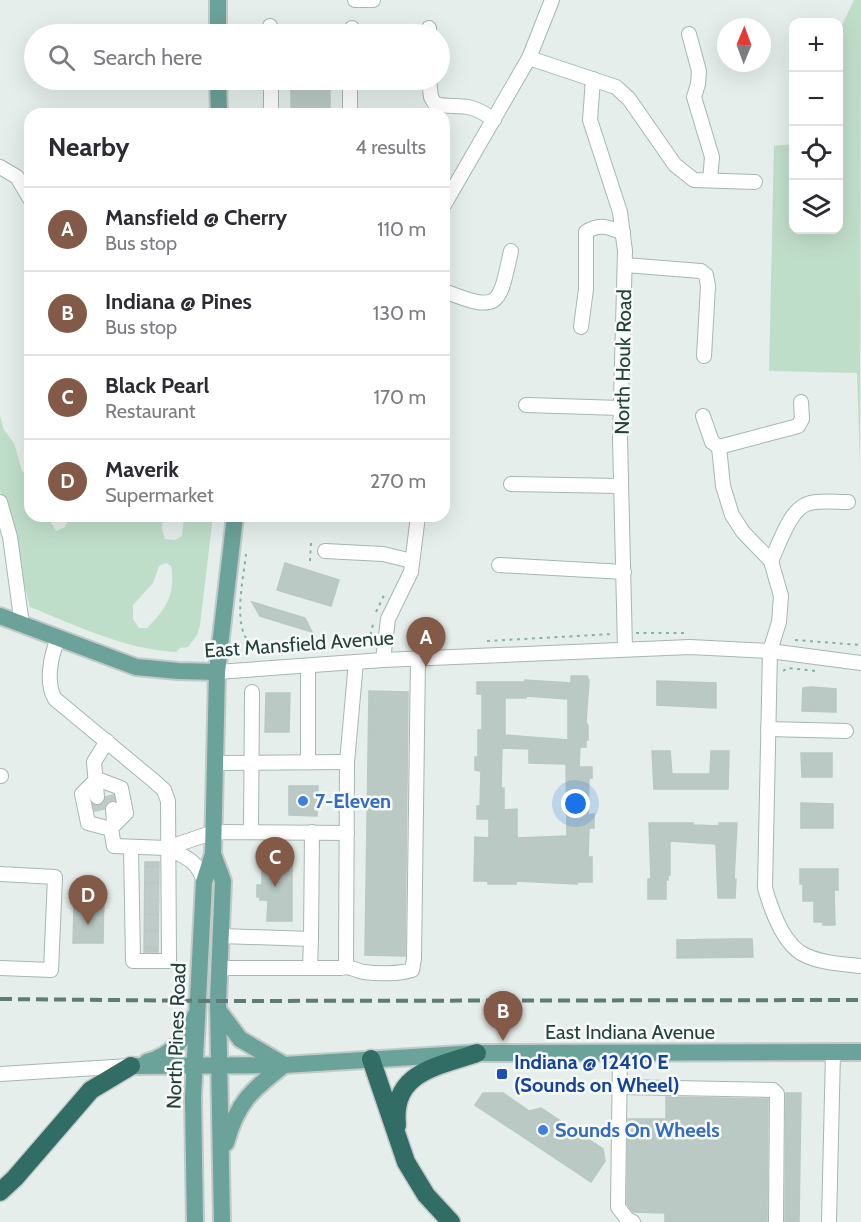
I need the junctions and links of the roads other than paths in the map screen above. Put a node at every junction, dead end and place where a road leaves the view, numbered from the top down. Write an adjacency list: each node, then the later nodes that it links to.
1 (218, 0): 5 (main road)
2 (355, 0): 3 (street)
3 (374, 0)
4 (552, 0): 7 (street)
5 (218, 24)
6 (689, 34): 20 (street)
7 (528, 58): 8 (street); 18 (street)
8 (593, 80): 20 (street); 24 (street, North Houk Road)
9 (218, 90): 13 (main road)
10 (271, 90): 14 (street)
11 (351, 90): 15 (street)
12 (430, 90): 16 (street)
13 (219, 108)
14 (271, 108)
15 (350, 108)
16 (433, 108)
17 (436, 108): 18 (street)
18 (495, 120): 23 (street)
19 (0, 167): 22 (street)
20 (710, 180): 21 (street)
21 (755, 182)
22 (24, 190)
23 (450, 196)
24 (623, 233): 26 (street, North Houk Road); 28 (street)
25 (512, 251): 27 (street)
26 (625, 265): 29 (street); 32 (street, North Houk Road)
27 (450, 293)
28 (581, 327)
29 (704, 356)
30 (801, 402): 34 (street)
31 (526, 405): 32 (street)
32 (621, 408): 36 (street, North Houk Road)
33 (703, 416): 34 (street)
34 (719, 447): 44 (street)
35 (512, 484): 36 (street)
36 (621, 486): 46 (street, North Houk Road)
37 (0, 502): 41 (street)
38 (848, 502): 44 (street)
39 (234, 522): 57 (main road, North Pines Road)
40 (417, 522): 43 (street)
41 (4, 531): 48 (street)
42 (325, 551): 43 (street)
43 (412, 561): 53 (street)
44 (771, 561): 51 (street)
45 (499, 565): 46 (street)
46 (624, 572): 50 (street, North Houk Road)
47 (0, 616): 48 (main road, East Mansfield Avenue)
48 (22, 625): 49 (main road, East Mansfield Avenue)
49 (58, 638): 57 (main road, East Mansfield Avenue); 61 (street)
50 (625, 649): 51 (street, East Mansfield Avenue); 52 (street, East Mansfield Avenue)
51 (770, 651): 55 (street, East Mansfield Avenue); 59 (street)
52 (418, 658): 53 (street, East Mansfield Avenue); 82 (street)
53 (383, 660): 54 (street, East Mansfield Avenue)
54 (356, 662): 56 (street, East Mansfield Avenue); 63 (street)
55 (861, 663)
56 (308, 666): 57 (street, East Mansfield Avenue); 62 (street)
57 (217, 672): 64 (main road, North Pines Road)
58 (252, 692): 65 (street)
59 (768, 729): 60 (street); 83 (street)
60 (846, 731)
61 (107, 741): 66 (street); 73 (street)
62 (308, 762): 63 (street); 65 (street)
63 (347, 762): 71 (street)
64 (215, 763): 65 (street); 68 (main road, North Pines Road)
65 (253, 763): 69 (street)
66 (97, 779): 67 (street); 67 (street); 67 (street)
67 (111, 829): 72 (street)
68 (214, 832): 69 (street); 73 (street); 74 (main road, North Pines Road)
69 (251, 832): 70 (street)
70 (312, 832): 71 (street); 81 (street)
71 (347, 833): 82 (street)
72 (131, 847): 73 (street); 76 (street)
73 (168, 848): 76 (street); 77 (street)
74 (213, 854): 77 (main road, North Pines Road); 80 (main road, North Pines Road)
75 (0, 874): 84 (street)
76 (151, 875): 78 (street); 78 (street)
77 (204, 882): 87 (main road, North Pines Road)
78 (151, 899): 79 (street); 79 (street)
79 (151, 922): 79 (street)
80 (221, 936): 81 (street); 85 (main road, North Pines Road)
81 (311, 939): 86 (street)
82 (346, 966): 86 (street)
83 (861, 966)
84 (0, 968)
85 (220, 968): 86 (street); 88 (main road, North Pines Road)
86 (310, 968)
87 (198, 1006): 96 (main road); 97 (main road, North Pines Road)
88 (219, 1011): 94 (main road, North Pines Road); 95 (main road)
89 (833, 1052): 90 (main road, East Indiana Avenue); 92 (main road, East Indiana Avenue); 108 (street)
90 (861, 1052)
91 (477, 1053): 92 (main road, East Indiana Avenue); 93 (main road, East Indiana Avenue); 100 (highway)
92 (620, 1053): 99 (street)
93 (371, 1059): 95 (main road, East Indiana Avenue); 100 (highway)
94 (219, 1065): 95 (main road, East Indiana Avenue); 97 (main road, East Indiana Avenue); 101 (main road, North Pines Road)
95 (284, 1065): 101 (main road)
96 (131, 1066): 97 (main road, East Indiana Avenue); 98 (street); 102 (highway)
97 (194, 1066): 103 (main road, North Pines Road)
98 (0, 1074)
99 (620, 1087): 106 (street); 107 (street)
100 (399, 1142): 105 (highway)
101 (221, 1160): 104 (main road, North Pines Road)
102 (0, 1192)
103 (195, 1222)
104 (222, 1222)
105 (451, 1222)
106 (633, 1222)
107 (776, 1222)
108 (829, 1222)

